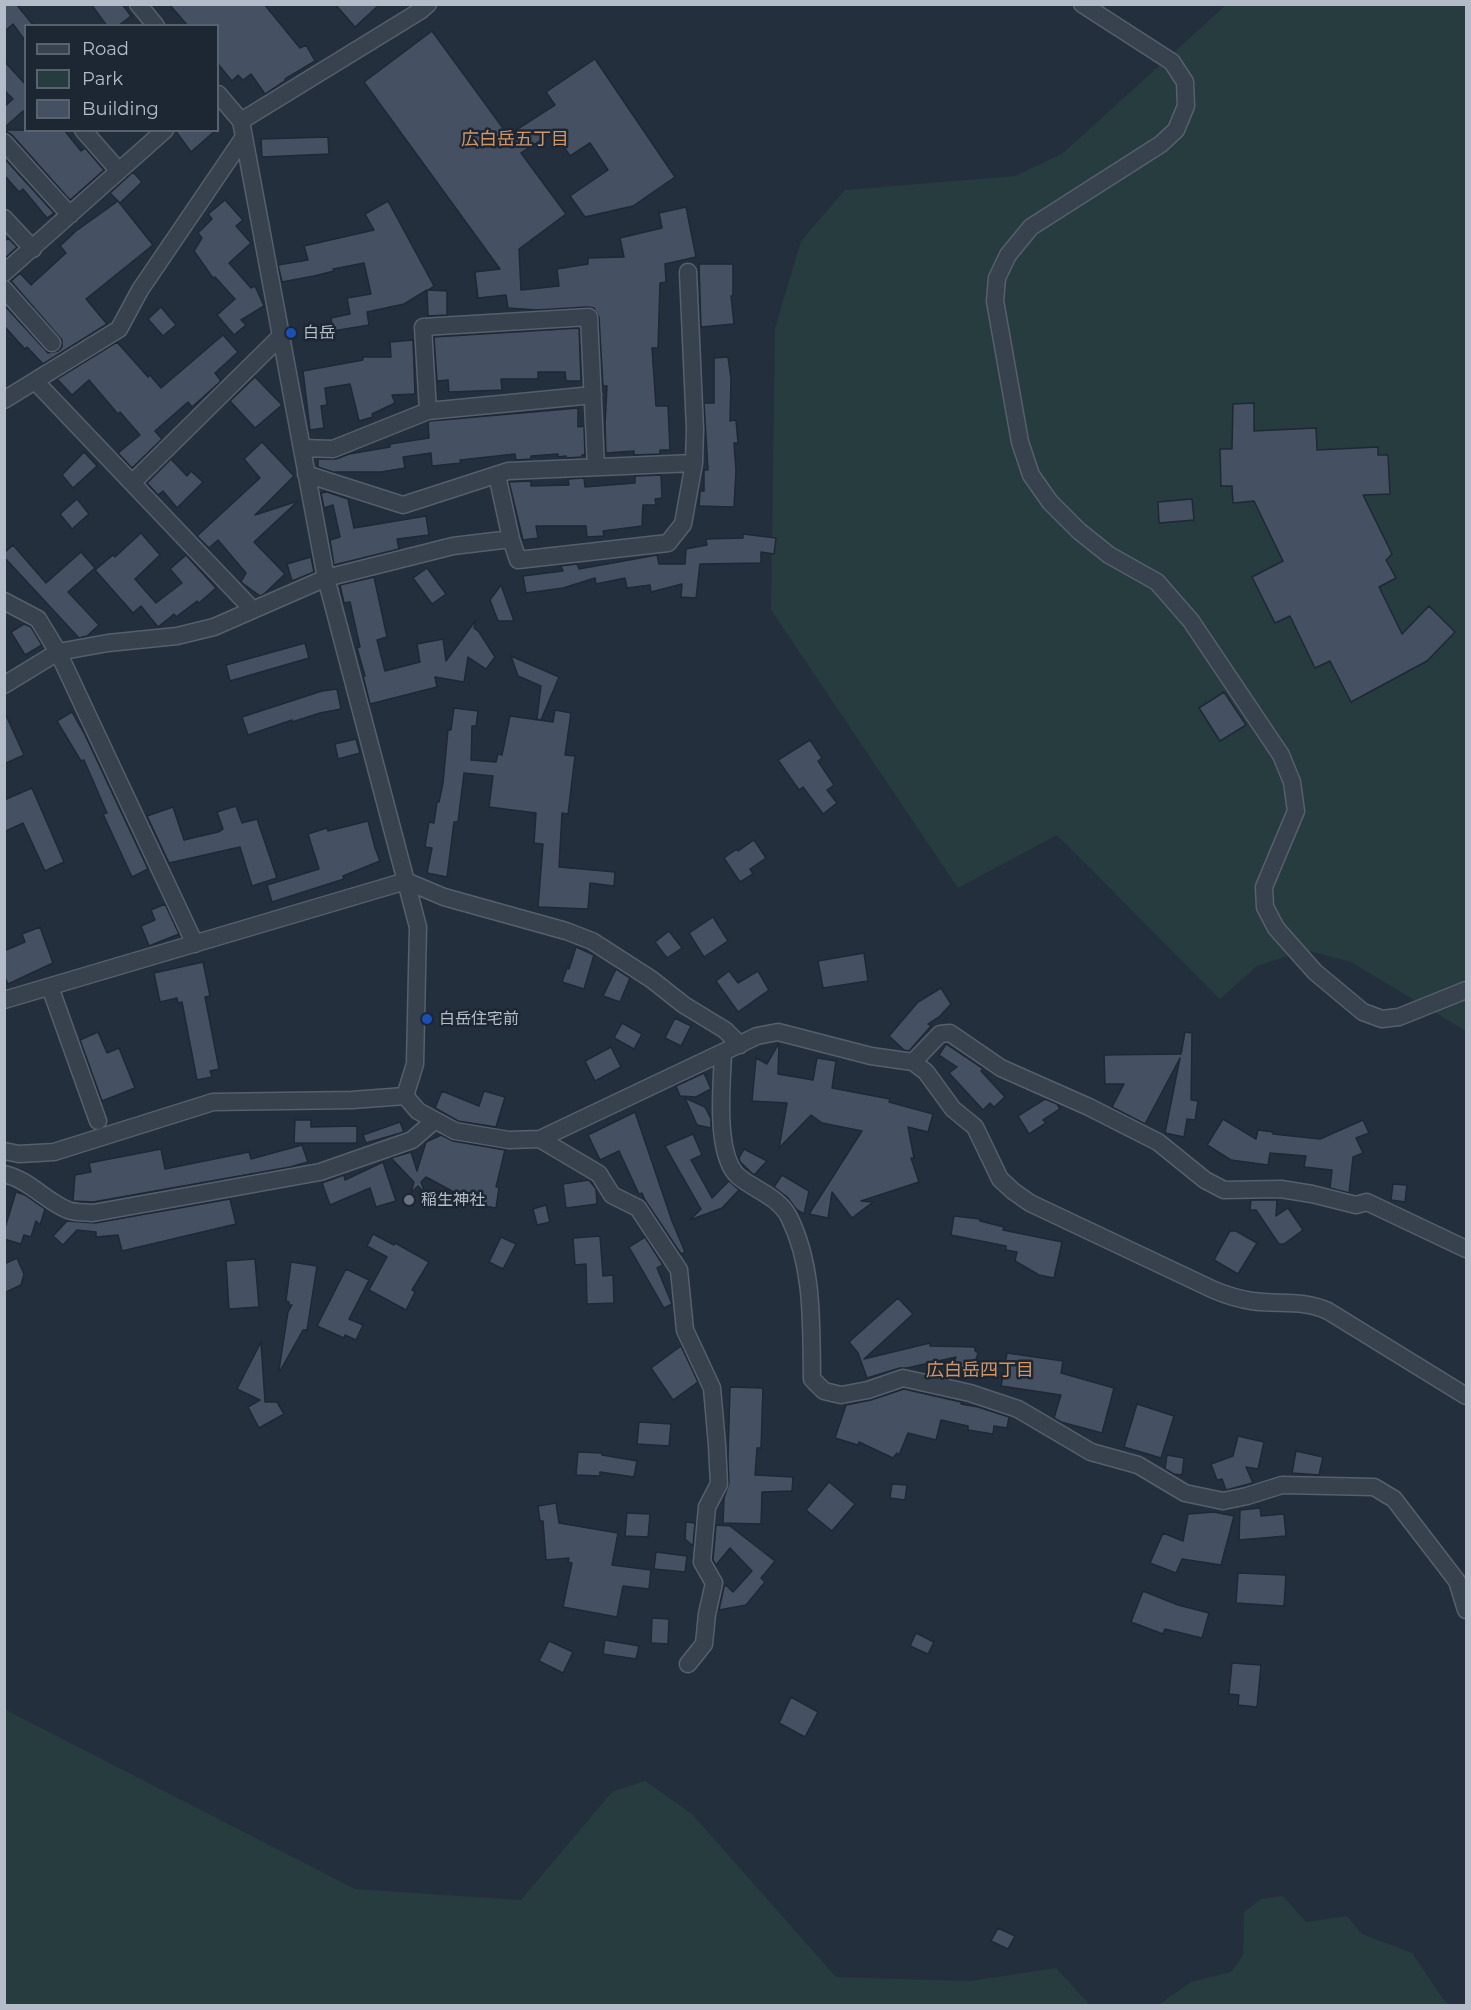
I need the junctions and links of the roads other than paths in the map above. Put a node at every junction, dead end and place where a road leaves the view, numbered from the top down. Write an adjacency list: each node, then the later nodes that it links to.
1 (138, 4): 4 (street)
2 (428, 4): 6 (street)
3 (1082, 4): 38 (street)
4 (154, 24)
5 (219, 95): 6 (street)
6 (242, 129): 17 (street); 19 (street)
7 (85, 132): 10 (street)
8 (163, 132): 10 (street)
9 (4, 142): 11 (street)
10 (120, 171): 11 (street)
11 (70, 215): 13 (street)
12 (4, 218): 13 (street)
13 (33, 249): 15 (street)
14 (688, 272): 24 (street)
15 (4, 273)
16 (4, 289): 18 (street)
17 (281, 336): 23 (street); 28 (street)
18 (52, 343)
19 (35, 381): 21 (street); 28 (street)
20 (593, 395): 22 (street); 22 (street); 25 (street)
21 (4, 400)
22 (428, 411): 23 (street)
23 (302, 448): 26 (street)
24 (694, 463): 25 (street); 29 (street)
25 (596, 467): 27 (street)
26 (306, 474): 27 (street); 30 (street)
27 (497, 475): 29 (street)
28 (132, 483): 32 (street)
29 (511, 539): 30 (street)
30 (326, 578): 32 (street); 35 (street)
31 (4, 601): 33 (street)
32 (252, 609): 33 (street)
33 (58, 652): 34 (street); 36 (street)
34 (4, 685)
35 (406, 881): 36 (street); 40 (street); 43 (street)
36 (195, 944): 37 (street)
37 (50, 987): 39 (street); 44 (street)
38 (1467, 990)
39 (4, 1000)
40 (740, 1045): 41 (street); 42 (street)
41 (723, 1053): 46 (street); 51 (street)
42 (913, 1062): 49 (street); 50 (street)
43 (405, 1096): 45 (street); 47 (street)
44 (98, 1121)
45 (434, 1121): 46 (street); 48 (street)
46 (540, 1139): 52 (street)
47 (4, 1151)
48 (4, 1174)
49 (1467, 1249)
50 (1467, 1396)
51 (1467, 1610)
52 (688, 1664)

